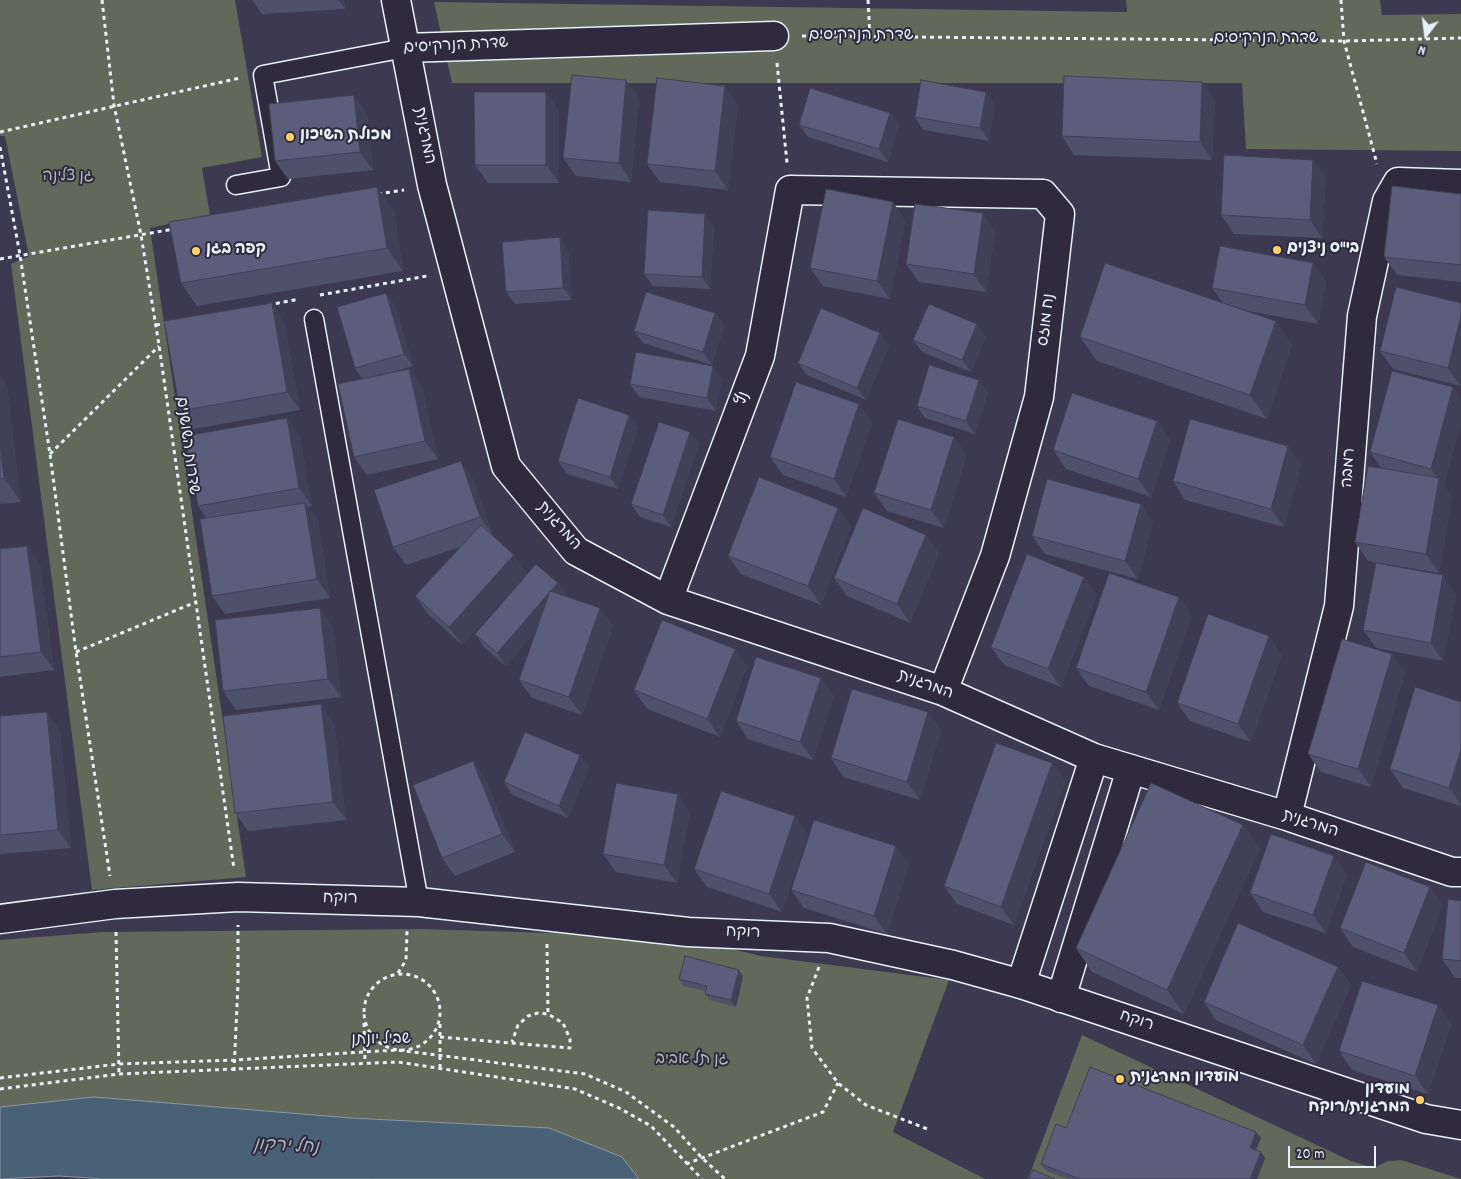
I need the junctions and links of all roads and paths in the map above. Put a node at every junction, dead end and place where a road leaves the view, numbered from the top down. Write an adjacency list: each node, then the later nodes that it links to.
1 (102, 0): 11 (path, שדרות השושנים)
2 (396, 0): 9 (street, המרגנית)
3 (868, 0): 6 (path)
4 (1341, 0): 8 (path)
5 (774, 36): 6 (path, שדרת הנרקיסים); 9 (street, שדרת הנרקיסים); 17 (path)
6 (870, 37): 8 (path, שדרת הנרקיסים)
7 (1461, 38): 8 (path, שדרת הנרקיסים)
8 (1344, 41): 19 (path)
9 (405, 48): 10 (lane, שדרת הנרקיסים); 16 (street, המרגנית)
10 (263, 75): 11 (path); 15 (lane)
11 (114, 105): 12 (path); 21 (path, שדרות השושנים)
12 (0, 132)
13 (0, 147): 22 (path)
14 (1461, 184): 19 (street, רמבה)
15 (236, 185)
16 (432, 185): 18 (path); 27 (street, המרגנית)
17 (790, 190): 27 (street, נץ); 30 (street, נח מוזס)
18 (374, 195)
19 (1387, 201): 33 (street, רמבה)
20 (180, 228): 21 (path)
21 (141, 235): 22 (path); 25 (path, שדרות השושנים)
22 (20, 255): 23 (path); 26 (path)
23 (0, 259)
24 (314, 319): 36 (lane)
25 (159, 345): 26 (path); 28 (path, שדרות השושנים)
26 (50, 454): 29 (path)
27 (668, 600): 30 (street, המרגנית)
28 (196, 602): 29 (path); 35 (path, שדרות השושנים)
29 (76, 652): 37 (path)
30 (943, 692): 31 (street, המרגנית)
31 (1094, 758): 32 (street, המרגנית); 42 (street)
32 (1131, 769): 33 (street, המרגנית); 43 (street)
33 (1287, 816): 34 (street, המרגנית)
34 (1461, 872)
35 (238, 897): 36 (street, רוקח); 37 (street, רוקח); 52 (path, שדרות השושנים)
36 (414, 902): 38 (street, רוקח); 41 (path)
37 (115, 904): 39 (street, רוקח); 54 (path)
38 (547, 916): 40 (street, רוקח); 45 (path)
39 (0, 919)
40 (829, 938): 42 (street, רוקח); 59 (path)
41 (398, 973): 44 (path); 46 (path)
42 (1021, 984): 43 (street, רוקח)
43 (1061, 998): 61 (street, רוקח)
44 (363, 1010): 49 (path); 50 (path)
45 (548, 1014): 48 (path); 48 (path)
46 (440, 1016): 47 (path); 49 (path)
47 (440, 1037): 48 (path); 51 (path)
48 (512, 1042)
49 (397, 1050): 50 (path, שביל יונתן); 51 (path, שביל יונתן)
50 (364, 1052): 52 (path, שביל יונתן); 53 (path)
51 (440, 1055): 55 (path); 63 (path, שביל יונתן)
52 (236, 1060): 54 (path, שביל יונתן); 56 (path, שדרות השושנים)
53 (365, 1063): 55 (path); 56 (path)
54 (118, 1064): 57 (path); 58 (path, שביל יונתן)
55 (440, 1068): 64 (path)
56 (234, 1071): 57 (path)
57 (119, 1074): 60 (path)
58 (0, 1078)
59 (838, 1083): 62 (path); 63 (path)
60 (0, 1089)
61 (1461, 1125)
62 (930, 1130)
63 (701, 1157): 64 (path); 66 (path, שביל יונתן)
64 (686, 1164): 65 (path)
65 (702, 1179)
66 (725, 1179)

